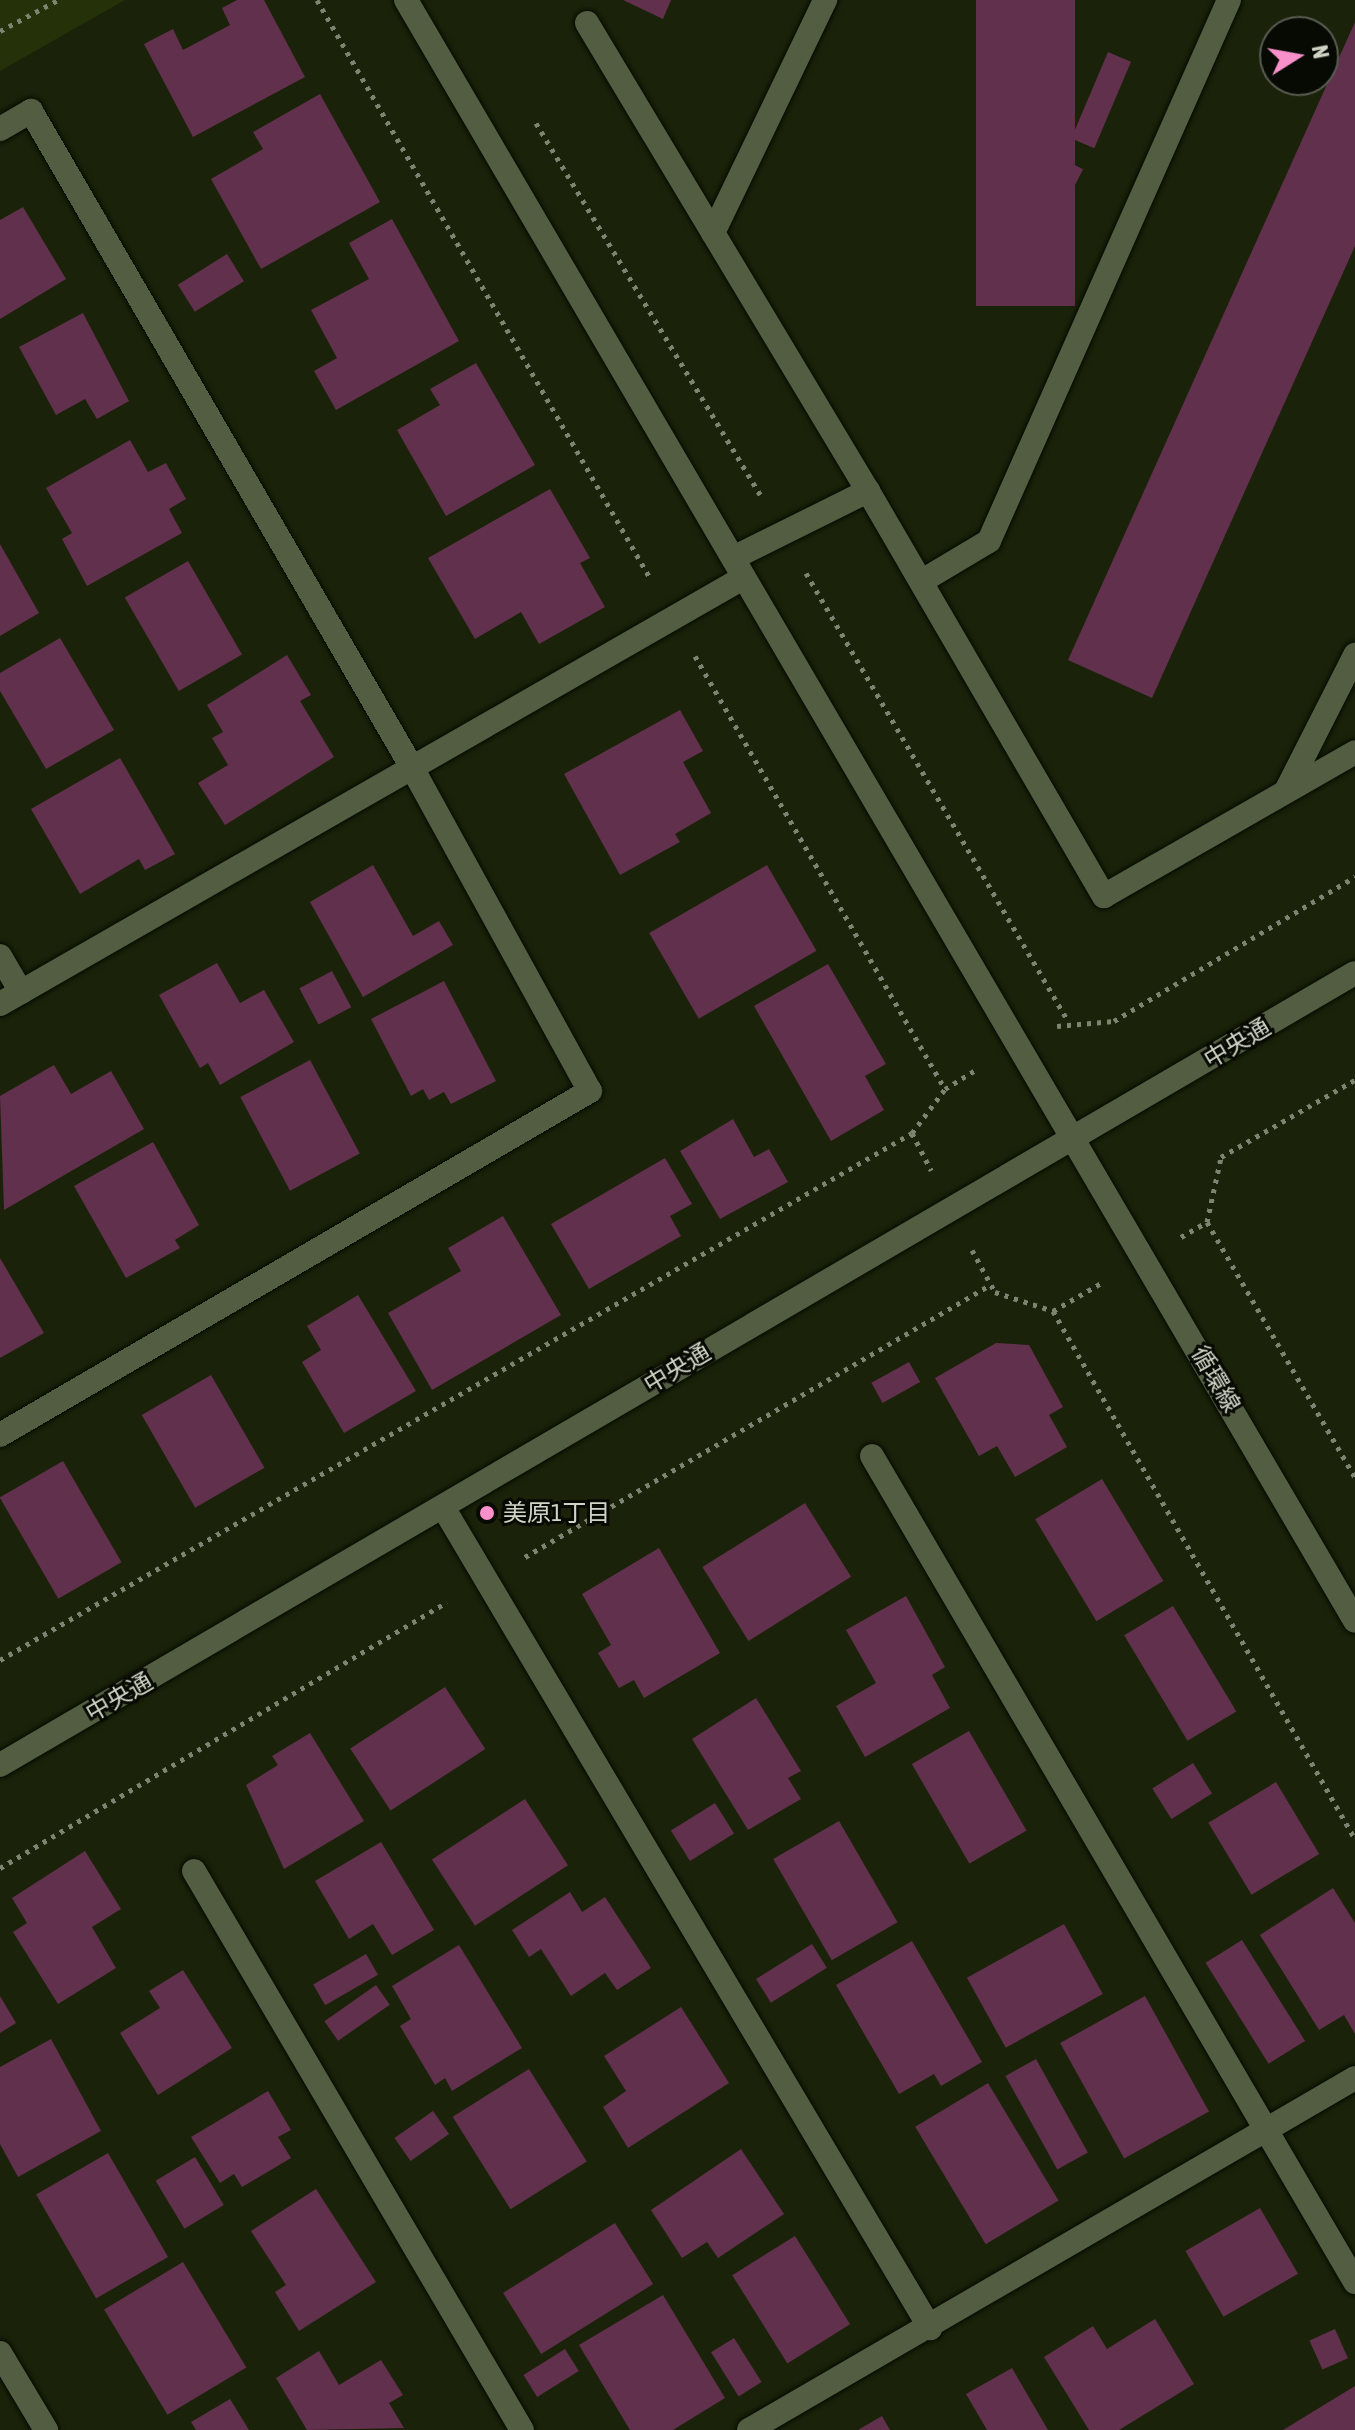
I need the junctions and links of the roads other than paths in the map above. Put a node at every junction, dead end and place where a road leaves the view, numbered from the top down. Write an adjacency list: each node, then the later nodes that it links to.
1 (406, 0): 8 (street, 循環線)
2 (825, 0): 6 (street)
3 (1229, 0): 9 (street)
4 (587, 23): 6 (street)
5 (0, 129): 12 (street)
6 (713, 233): 7 (street)
7 (868, 491): 8 (street); 9 (street)
8 (738, 568): 12 (street); 17 (street, 循環線)
9 (922, 581): 13 (street)
10 (1355, 655): 13 (street)
11 (1355, 752): 13 (street)
12 (410, 764): 16 (street); 18 (street)
13 (1286, 791)
14 (0, 956): 16 (street)
15 (1355, 973): 17 (street, 中央通)
16 (10, 998)
17 (1076, 1138): 20 (street, 中央通); 21 (street, 循環線)
18 (0, 1435)
19 (872, 1456): 25 (street)
20 (443, 1507): 22 (street, 中央通); 27 (street)
21 (1355, 1621)
22 (0, 1765)
23 (194, 1871): 30 (street)
24 (1355, 2078): 25 (street)
25 (1268, 2132): 26 (street); 27 (street)
26 (1355, 2282)
27 (930, 2328): 31 (street)
28 (0, 2353): 29 (street)
29 (46, 2430)
30 (522, 2430)
31 (749, 2430)

